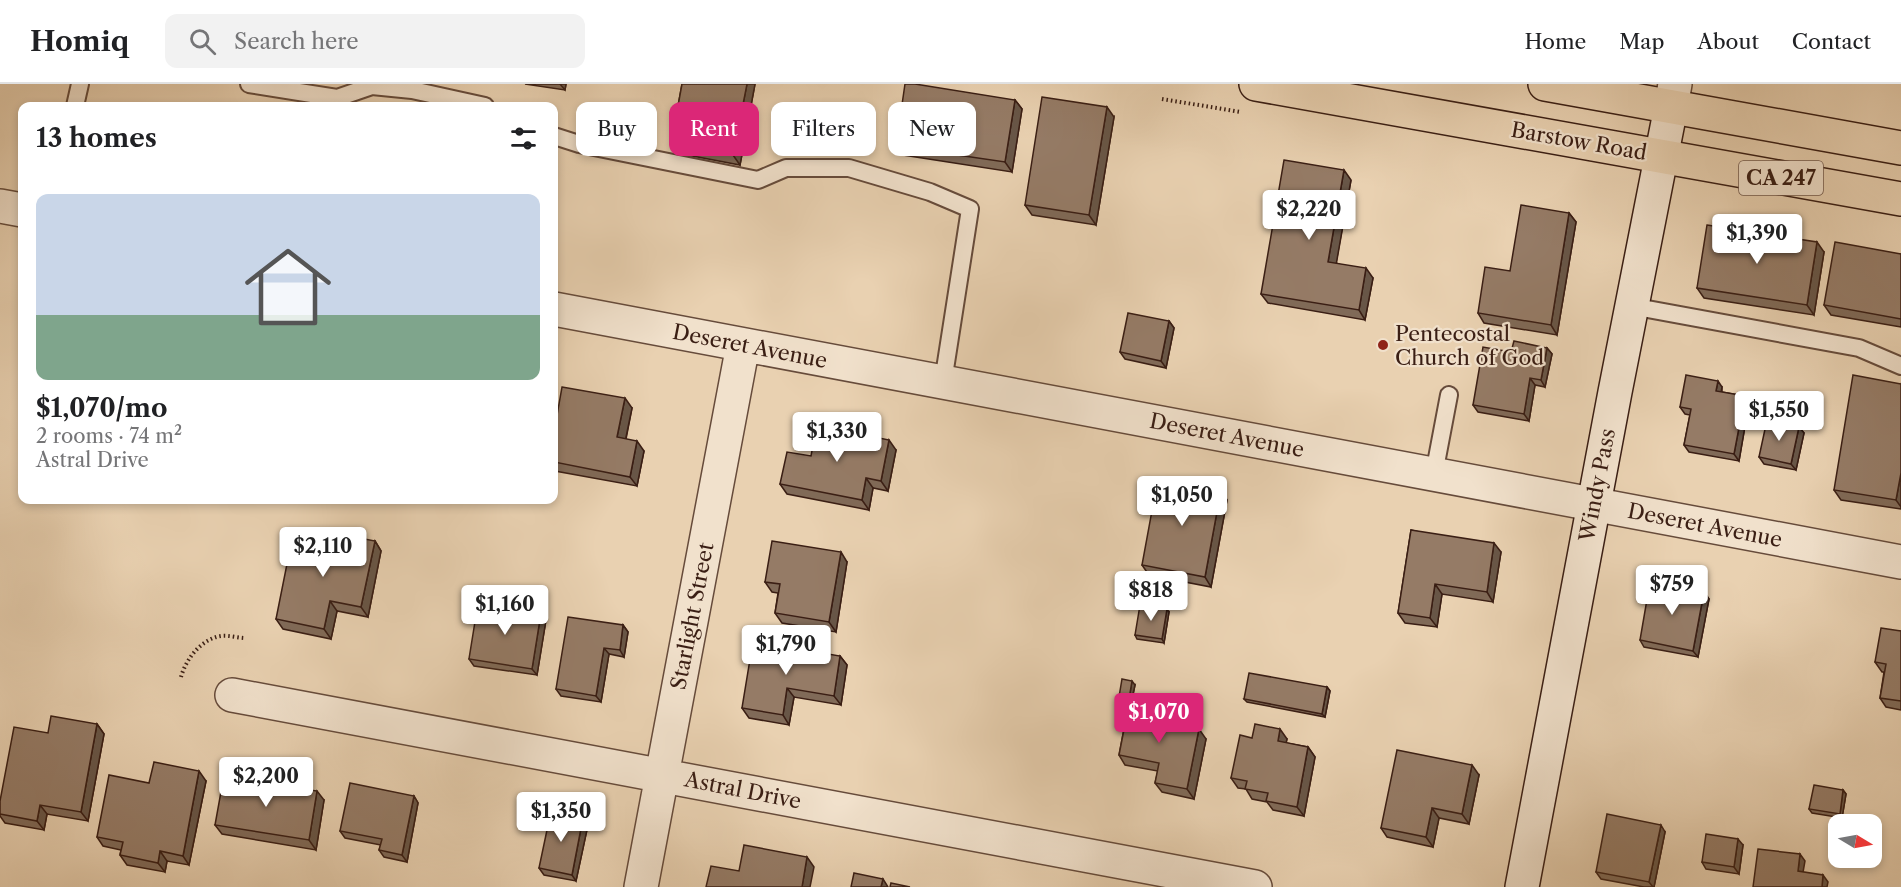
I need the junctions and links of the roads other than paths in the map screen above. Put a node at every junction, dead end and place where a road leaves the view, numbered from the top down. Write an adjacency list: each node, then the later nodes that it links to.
1 (80, 84): 6 (lane)
2 (249, 84): 7 (lane)
3 (1545, 84): 4 (main road, CA 247)
4 (1673, 96): 9 (main road, CA 247); 10 (street, Windy Pass)
5 (1252, 99): 10 (main road, Barstow Road / CA 247)
6 (76, 102)
7 (466, 102)
8 (558, 137): 18 (lane)
9 (1901, 148)
10 (1661, 156): 11 (main road, Barstow Road / CA 247); 14 (street, Windy Pass)
11 (1901, 199)
12 (0, 206): 13 (street)
13 (18, 209)
14 (1631, 306): 17 (lane); 21 (street, Windy Pass)
15 (558, 310): 16 (street, Deseret Avenue)
16 (743, 345): 18 (street, Deseret Avenue); 24 (street, Starlight Street)
17 (1901, 366)
18 (943, 382): 20 (street, Deseret Avenue)
19 (1449, 395): 20 (lane)
20 (1434, 474): 21 (street, Deseret Avenue)
21 (1593, 504): 22 (street, Deseret Avenue); 27 (street, Windy Pass)
22 (1901, 562)
23 (232, 695): 24 (street, Astral Drive)
24 (662, 775): 25 (street, Starlight Street); 26 (street, Astral Drive)
25 (641, 887)
26 (1255, 887)
27 (1522, 887)

